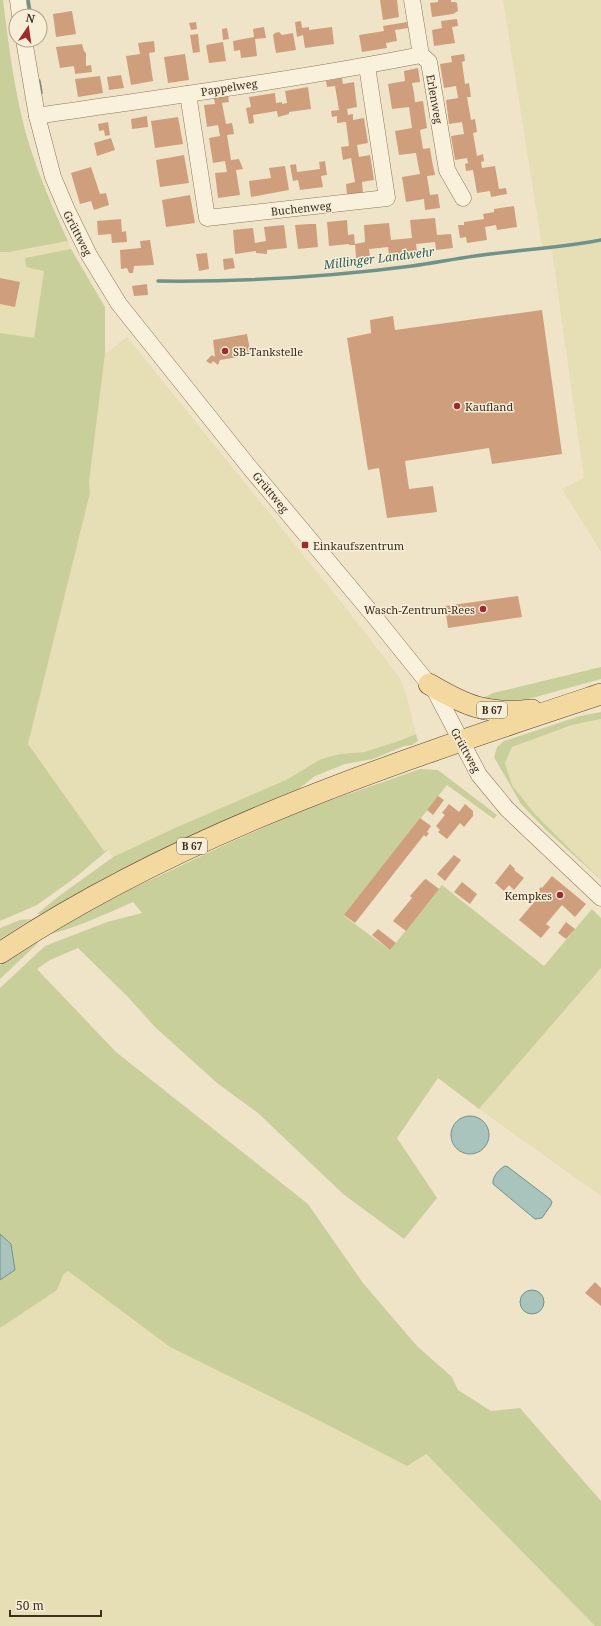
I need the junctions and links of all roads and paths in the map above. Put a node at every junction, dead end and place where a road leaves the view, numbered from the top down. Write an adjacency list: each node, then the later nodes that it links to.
1 (412, 0): 3 (street, Erlenweg)
2 (25, 48): 6 (street, Grüttweg)
3 (421, 55): 4 (street, Pappelweg); 7 (street, Erlenweg)
4 (367, 66): 5 (street, Pappelweg); 5 (street, Buchenweg)
5 (188, 94): 6 (street, Pappelweg)
6 (36, 116): 8 (street, Grüttweg)
7 (463, 198)
8 (428, 684): 10 (main road, B 67); 11 (street, Grüttweg)
9 (601, 694): 10 (main road, B 67)
10 (560, 708): 11 (main road, B 67)
11 (460, 741): 12 (street, Grüttweg); 13 (main road, B 67)
12 (601, 898)
13 (0, 953)

